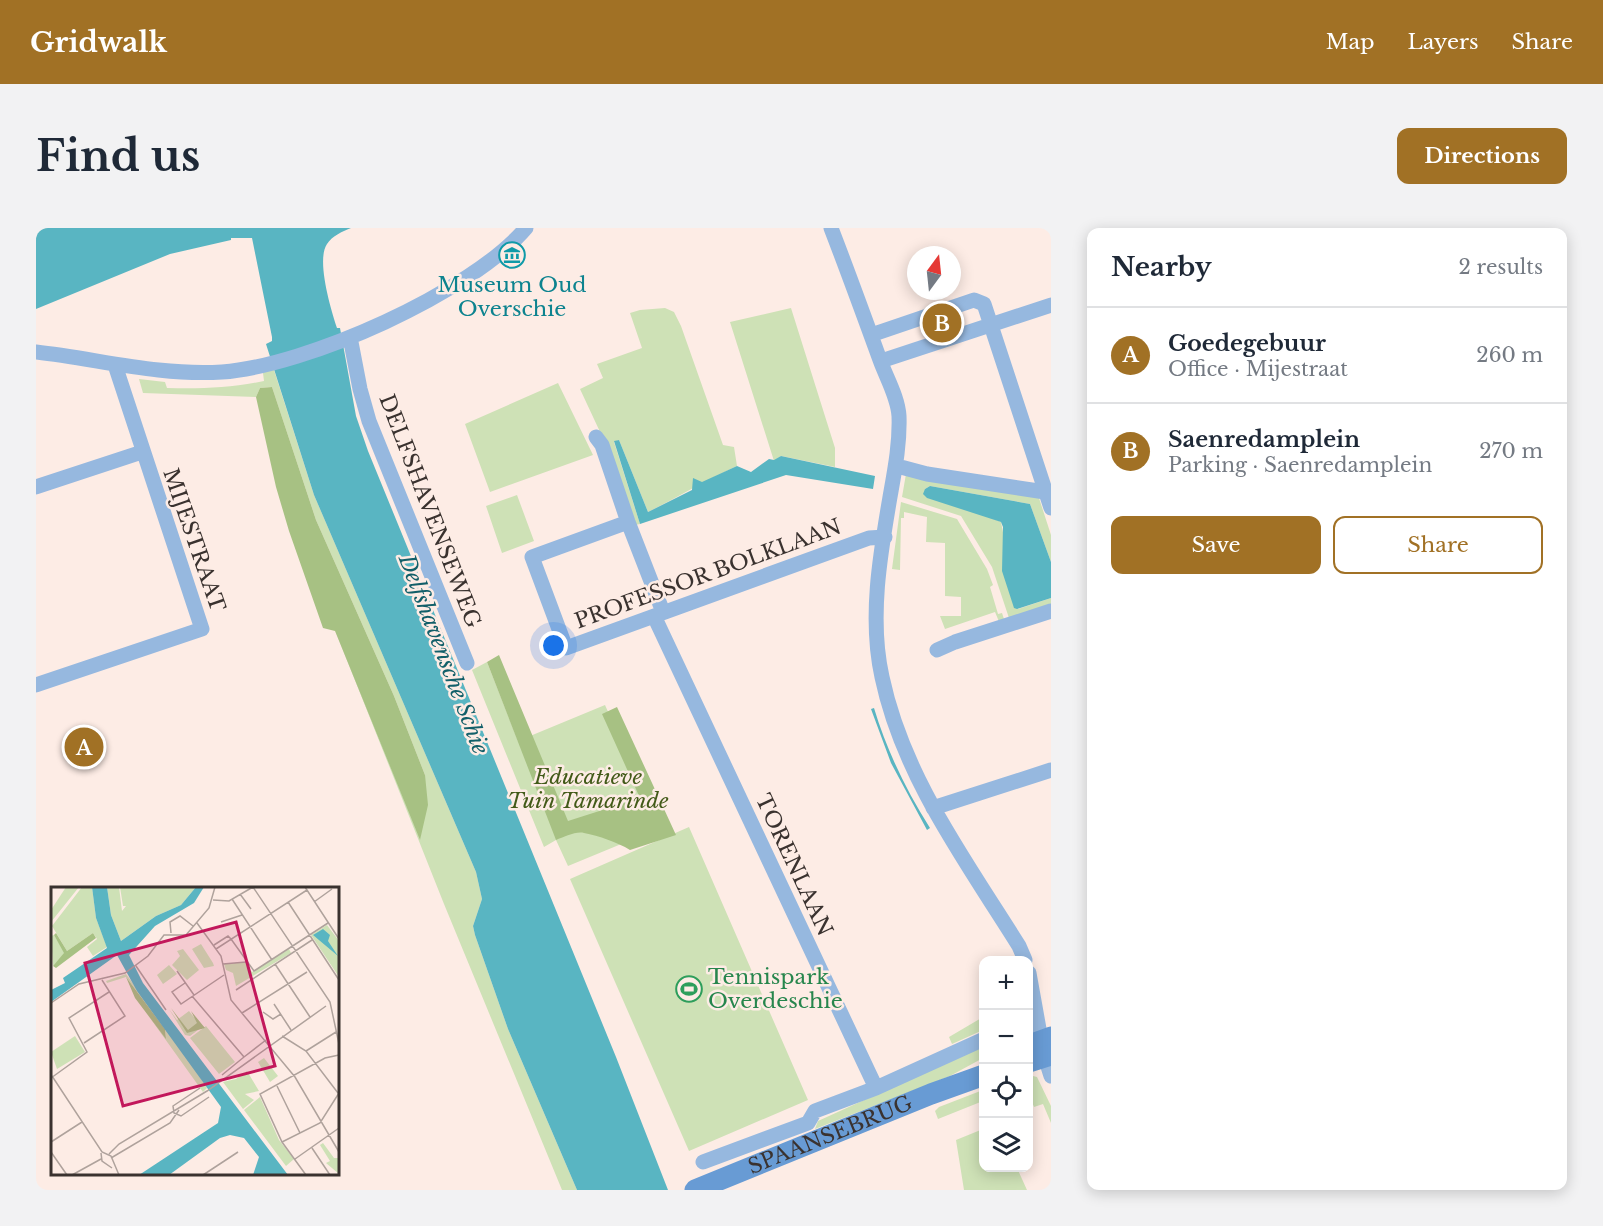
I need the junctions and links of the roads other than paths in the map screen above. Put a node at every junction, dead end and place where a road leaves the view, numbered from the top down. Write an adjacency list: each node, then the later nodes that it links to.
1 (526, 228): 6 (street)
2 (831, 228): 5 (street)
3 (1051, 305): 4 (street)
4 (991, 324): 5 (street); 8 (street); 14 (street)
5 (871, 335): 8 (street)
6 (346, 338): 9 (street); 21 (street, DELFSHAVENSEWEG)
7 (36, 352): 9 (street)
8 (881, 361): 12 (street)
9 (115, 364): 11 (street, MIJESTRAAT)
10 (596, 437): 16 (street, TORENLAAN)
11 (142, 452): 13 (street); 22 (street, MIJESTRAAT)
12 (897, 466): 14 (street); 17 (street)
13 (36, 486)
14 (1045, 492): 15 (street)
15 (1051, 508)
16 (628, 522): 19 (street, TORENLAAN); 19 (street, PROFESSOR BOLKLAAN)
17 (885, 537): 19 (street, PROFESSOR BOLKLAAN); 24 (street)
18 (1051, 611): 20 (street)
19 (658, 614): 31 (street, TORENLAAN)
20 (937, 650)
21 (467, 663)
22 (36, 685)
23 (1051, 770): 24 (street)
24 (933, 808): 25 (street)
25 (1023, 956)
26 (1033, 1017): 28 (street)
27 (979, 1041): 31 (street)
28 (1042, 1053)
29 (979, 1070): 32 (street)
30 (979, 1077): 32 (street)
31 (876, 1088): 33 (street)
32 (931, 1094): 34 (street, SPAANSEBRUG)
33 (703, 1162)
34 (695, 1190)

